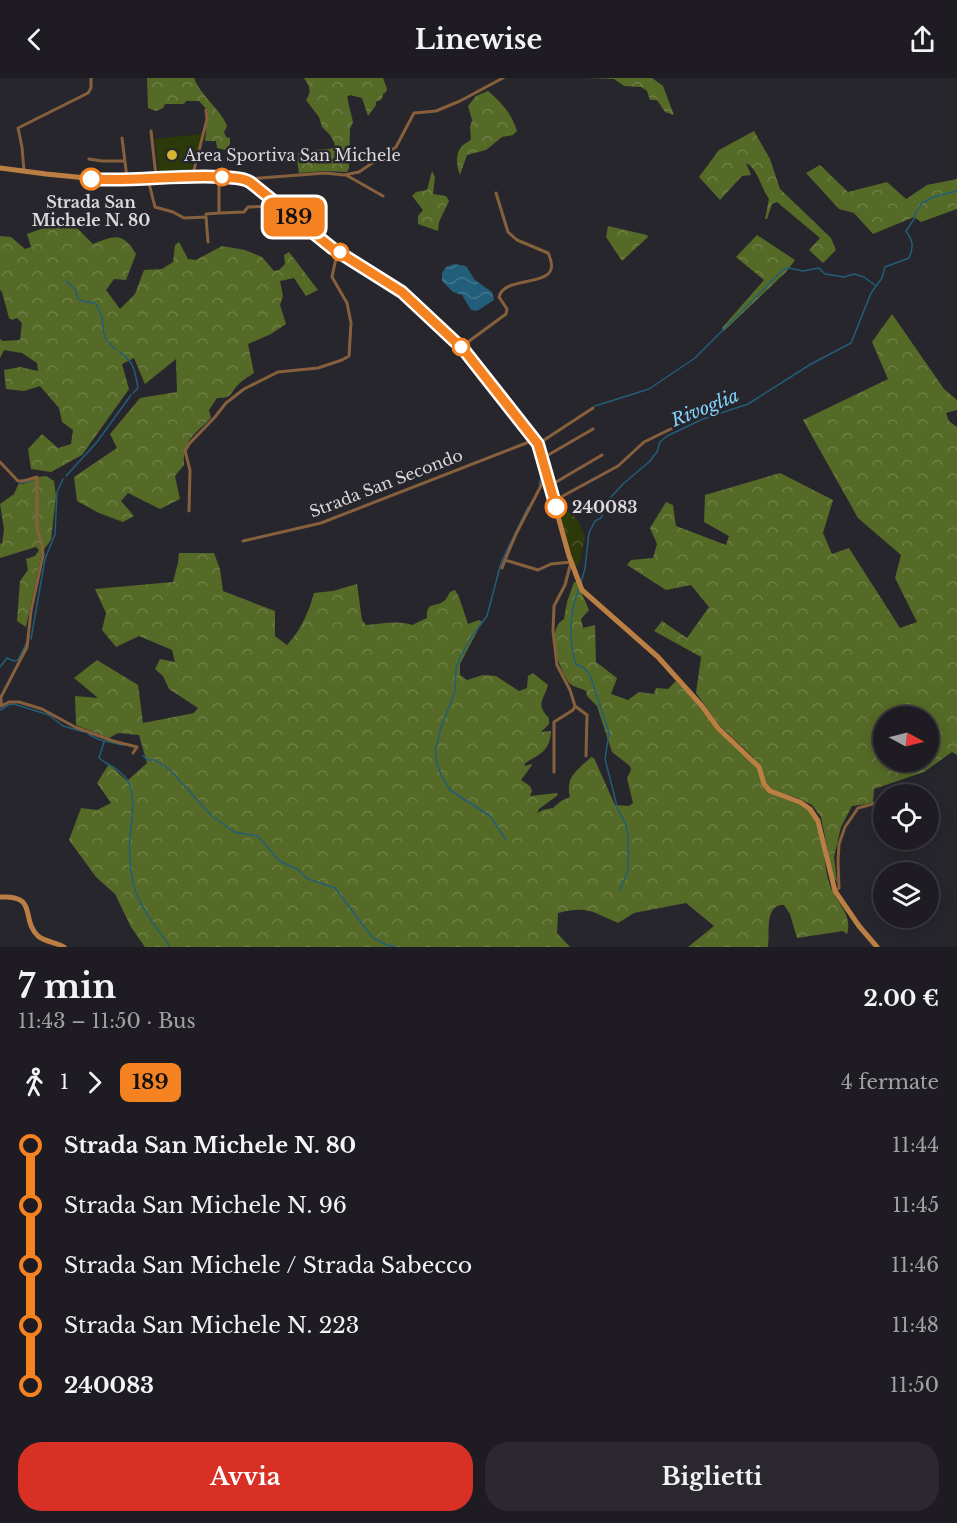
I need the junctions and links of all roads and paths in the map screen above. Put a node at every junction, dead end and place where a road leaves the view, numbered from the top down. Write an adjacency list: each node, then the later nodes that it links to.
1 (91, 78): 9 (street)
2 (503, 78): 11 (street)
3 (206, 110): 10 (street)
4 (151, 131): 14 (street)
5 (122, 138): 7 (street)
6 (89, 159): 7 (street)
7 (125, 161): 16 (street)
8 (0, 168): 9 (street)
9 (24, 171): 16 (street)
10 (192, 175): 12 (street); 14 (street)
11 (344, 175): 15 (street); 18 (street)
12 (219, 177): 15 (street); 20 (street)
13 (148, 178): 14 (street); 16 (street); 22 (street)
14 (156, 178)
15 (247, 179): 19 (street)
16 (127, 180)
17 (496, 193): 24 (street)
18 (383, 196)
19 (280, 206): 20 (street); 23 (street)
20 (219, 213): 21 (street)
21 (206, 214)
22 (208, 242)
23 (337, 251): 24 (street); 35 (street)
24 (461, 347): 28 (street)
25 (720, 405): 34 (street)
26 (593, 408): 28 (street, Strada San Secondo)
27 (593, 429): 30 (street)
28 (537, 441): 30 (street); 36 (street, Strada San Secondo)
29 (602, 455): 33 (street)
30 (543, 458): 32 (street)
31 (0, 462): 41 (street)
32 (548, 474): 33 (street); 37 (street)
33 (551, 485): 34 (street)
34 (554, 499): 38 (street)
35 (189, 511)
36 (243, 541)
37 (505, 560): 38 (street); 39 (street)
38 (571, 562): 40 (street); 46 (street)
39 (502, 568)
40 (575, 706): 43 (street); 44 (street)
41 (0, 707): 42 (street)
42 (133, 753)
43 (586, 756)
44 (554, 772)
45 (873, 804): 46 (street)
46 (836, 891): 49 (street)
47 (0, 897): 48 (street)
48 (64, 947)
49 (877, 947)

